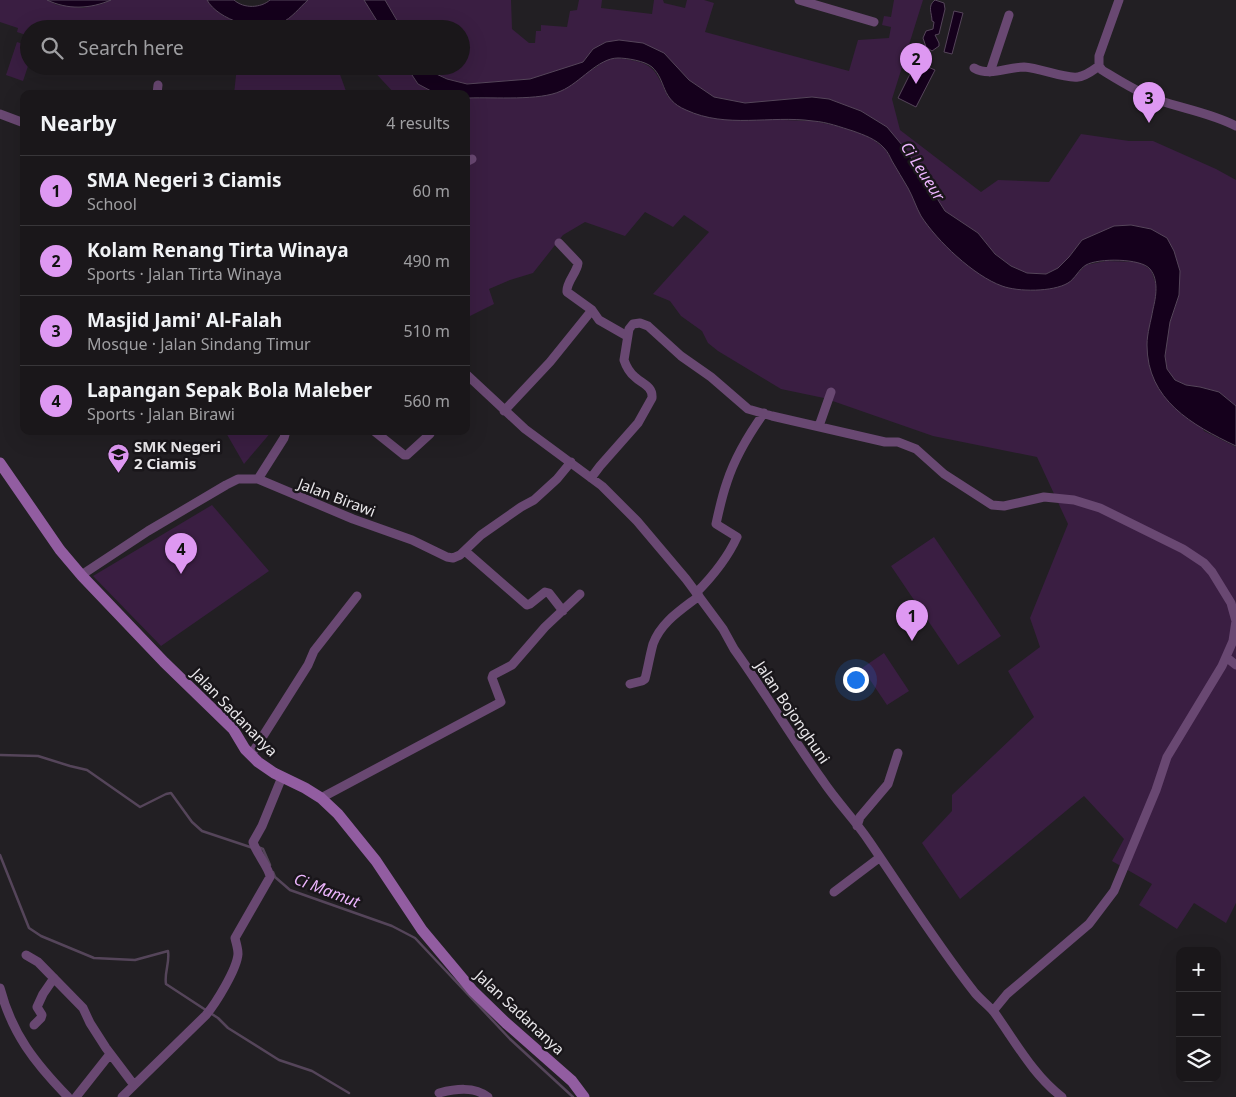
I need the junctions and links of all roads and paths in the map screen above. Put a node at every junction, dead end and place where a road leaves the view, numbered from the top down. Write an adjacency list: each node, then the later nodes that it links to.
1 (799, 0): 4 (street)
2 (1118, 0): 5 (street)
3 (1009, 15): 7 (street)
4 (874, 22)
5 (1099, 66): 7 (street); 10 (street)
6 (974, 68): 7 (street)
7 (990, 72)
8 (0, 114): 9 (street)
9 (20, 121)
10 (1236, 126)
11 (559, 243): 12 (street)
12 (592, 310): 13 (street); 16 (street)
13 (627, 336): 17 (street); 24 (street)
14 (470, 378): 16 (street, Jalan Bojonghuni)
15 (831, 392): 18 (street)
16 (504, 411): 23 (street, Jalan Bojonghuni)
17 (764, 413): 18 (street); 29 (street)
18 (819, 426): 32 (street)
19 (285, 435): 25 (street)
20 (379, 435): 21 (street)
21 (429, 435)
22 (0, 462): 27 (street, Jalan Sadananya)
23 (571, 462): 24 (street, Jalan Bojonghuni); 26 (street)
24 (591, 478): 29 (street, Jalan Bojonghuni)
25 (258, 479): 26 (street, Jalan Birawi); 27 (street, Jalan Birawi)
26 (465, 551): 31 (street)
27 (82, 576): 36 (street, Jalan Sadananya)
28 (580, 594): 31 (street)
29 (698, 595): 34 (street); 39 (street, Jalan Bojonghuni)
30 (357, 596): 36 (street)
31 (563, 611): 38 (street)
32 (1226, 657): 33 (street); 45 (street)
33 (1236, 665)
34 (630, 684)
35 (898, 753): 39 (street)
36 (252, 755): 37 (street, Jalan Sadananya)
37 (282, 777): 38 (street, Jalan Sadananya); 48 (street)
38 (321, 798): 54 (street, Jalan Sadananya)
39 (857, 826): 40 (street, Jalan Bojonghuni)
40 (879, 858): 41 (street); 45 (street, Jalan Bojonghuni)
41 (834, 892)
42 (26, 955): 43 (street)
43 (54, 978): 46 (street); 47 (street)
44 (0, 988): 50 (street)
45 (993, 1011): 55 (street, Jalan Bojonghuni)
46 (34, 1025)
47 (110, 1054): 48 (street); 51 (street)
48 (134, 1085): 52 (street)
49 (439, 1092): 53 (street)
50 (68, 1097)
51 (76, 1097)
52 (122, 1097)
53 (488, 1097)
54 (584, 1097)
55 (1062, 1097)

